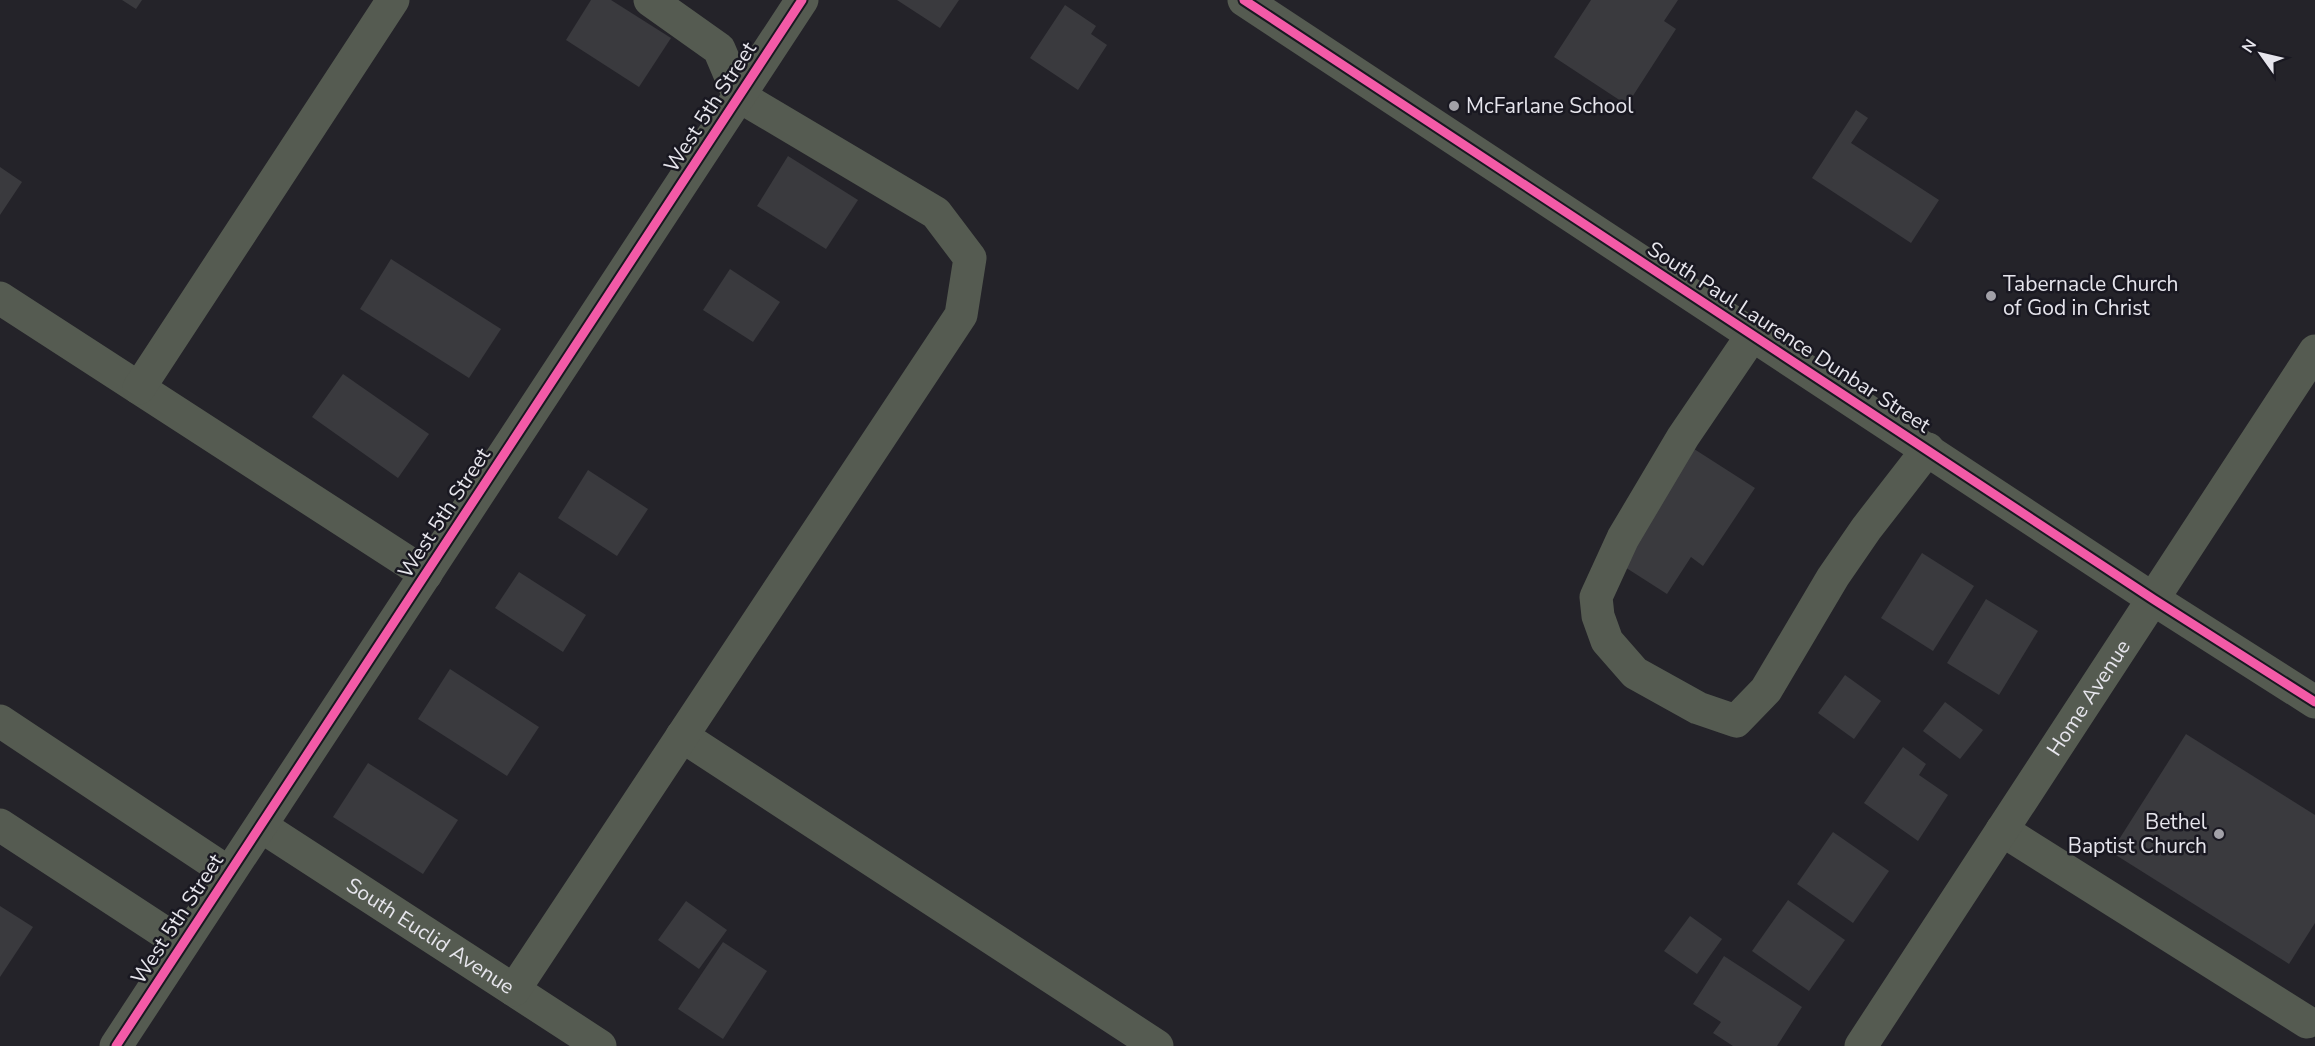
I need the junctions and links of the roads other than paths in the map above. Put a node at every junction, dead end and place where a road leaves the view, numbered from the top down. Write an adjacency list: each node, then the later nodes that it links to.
1 (393, 0): 9 (street)
2 (651, 0): 5 (street)
3 (802, 0): 5 (street, West 5th Street)
4 (1244, 0): 7 (street, South Paul Laurence Dunbar Street)
5 (739, 96): 11 (street, West 5th Street); 15 (street)
6 (0, 298): 9 (street)
7 (1753, 334): 10 (street, South Paul Laurence Dunbar Street); 10 (street)
8 (2315, 351): 12 (street, Home Avenue)
9 (139, 388): 11 (street)
10 (1928, 449): 12 (street, South Paul Laurence Dunbar Street)
11 (426, 574): 17 (street, West 5th Street)
12 (2153, 599): 13 (street, South Paul Laurence Dunbar Street); 18 (street, Home Avenue)
13 (2315, 702)
14 (0, 721): 19 (street)
15 (682, 736): 21 (street); 25 (street)
16 (0, 825): 20 (street)
17 (261, 826): 19 (street, West 5th Street); 21 (street, South Euclid Avenue)
18 (2002, 830): 22 (street); 26 (street, Home Avenue)
19 (229, 873): 20 (street, West 5th Street)
20 (182, 944): 23 (street, West 5th Street)
21 (514, 990): 24 (street, South Euclid Avenue)
22 (2304, 1026)
23 (116, 1046)
24 (600, 1046)
25 (1157, 1046)
26 (1862, 1046)

